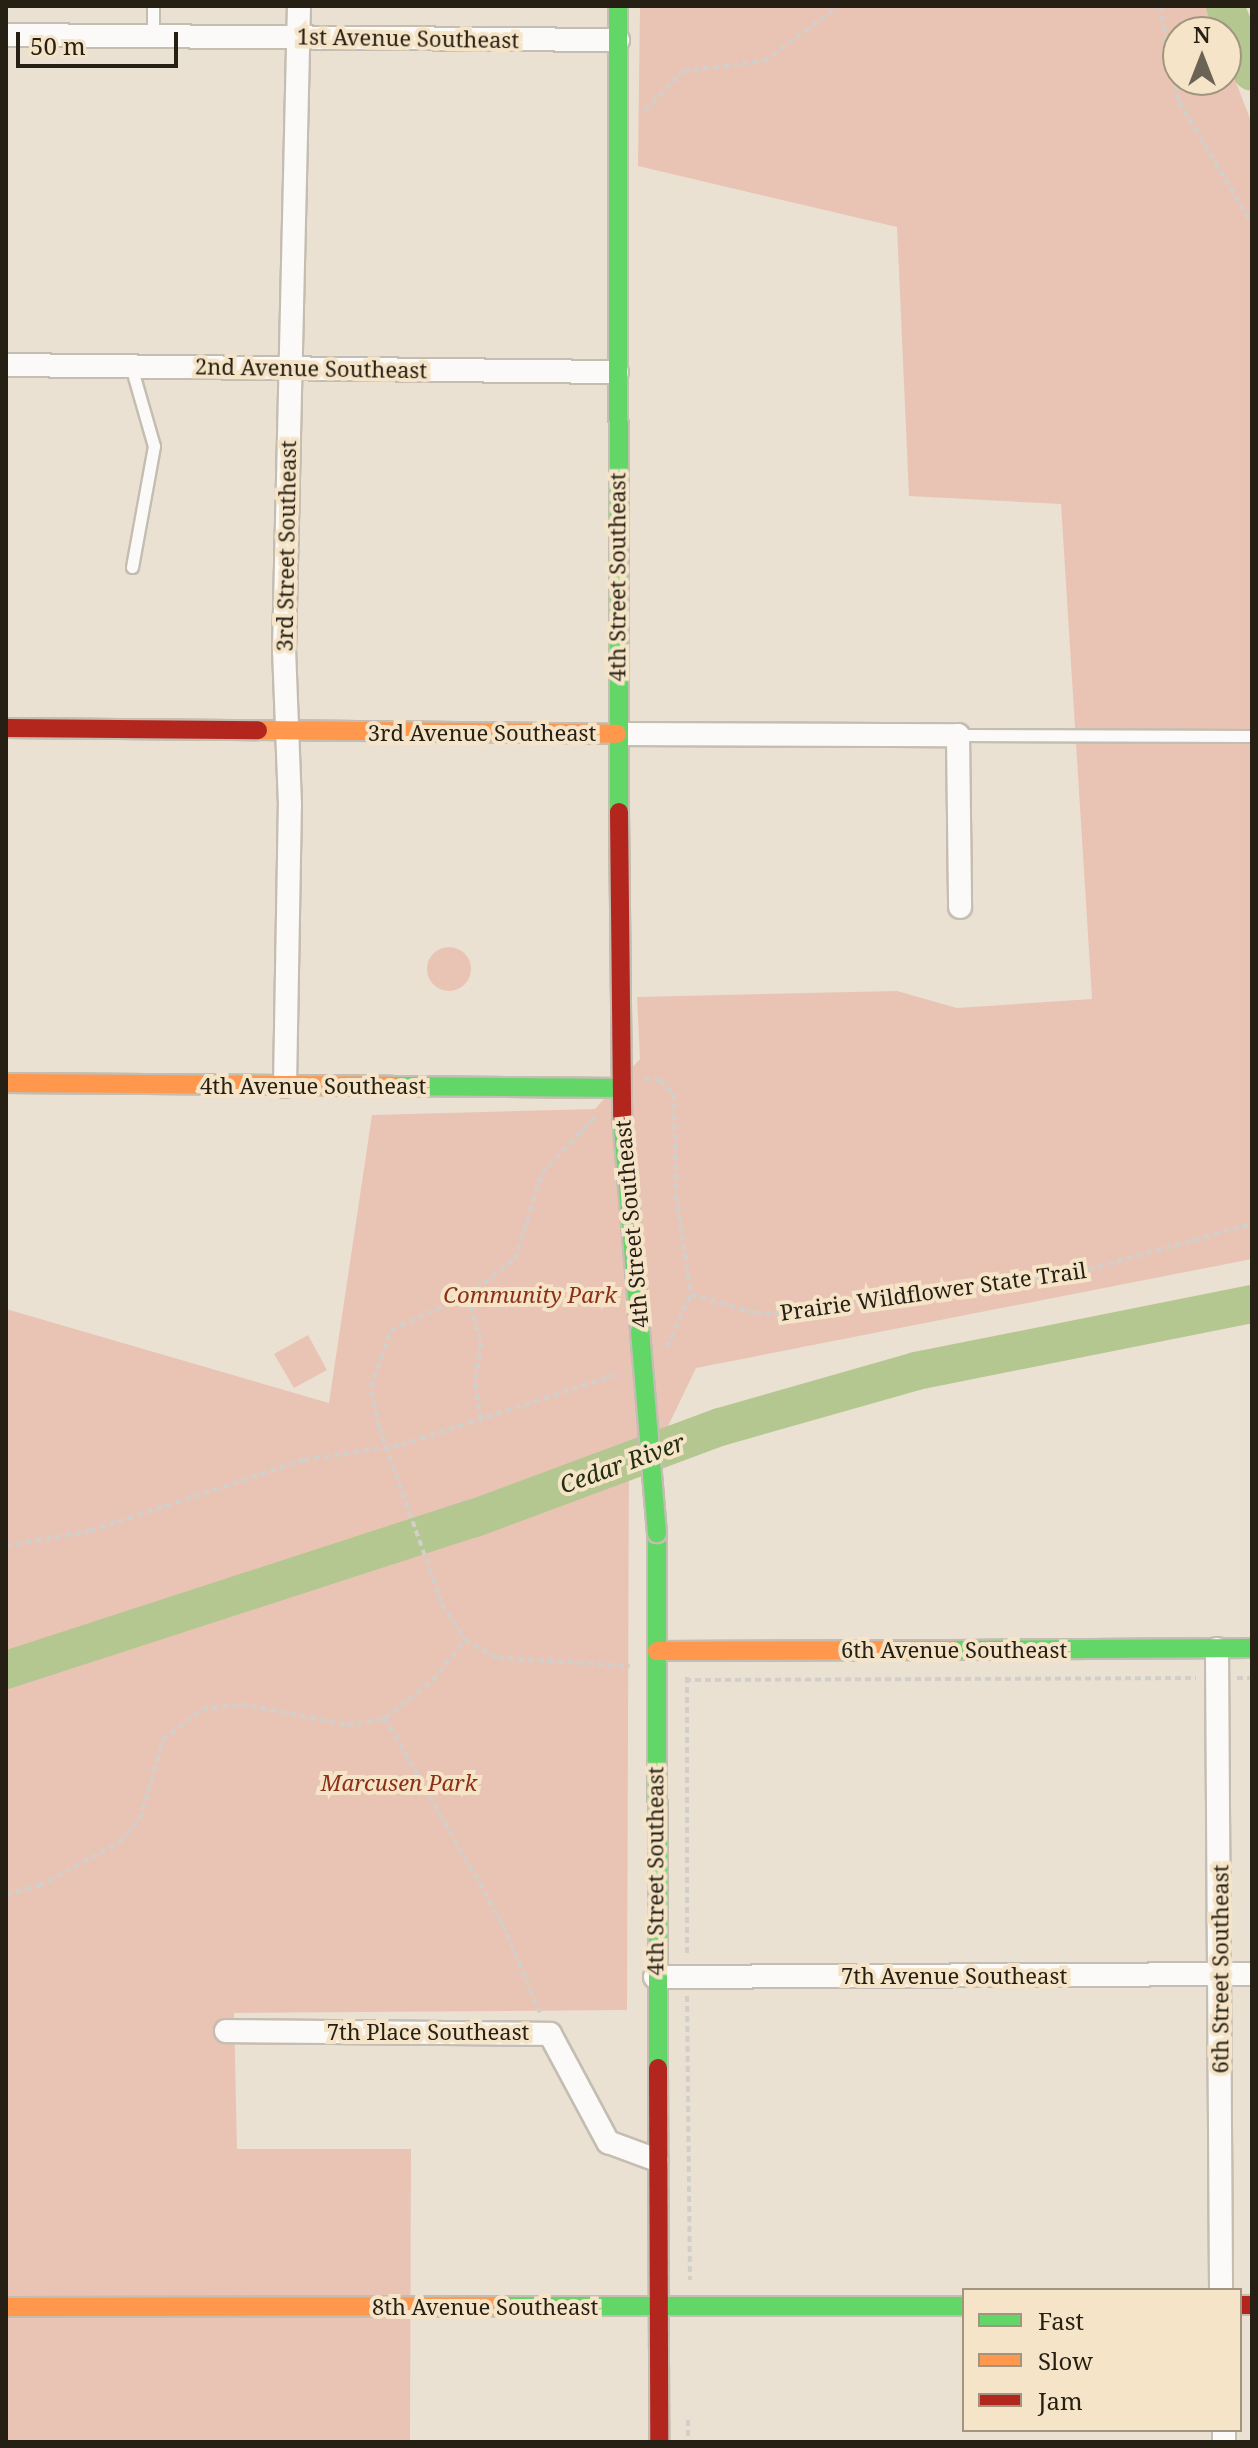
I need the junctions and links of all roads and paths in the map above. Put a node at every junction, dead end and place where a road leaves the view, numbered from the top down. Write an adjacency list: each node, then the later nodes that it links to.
1 (153, 6): 7 (lane)
2 (299, 6): 8 (street, 3rd Street Southeast)
3 (618, 6): 9 (street, 4th Street Southeast)
4 (839, 6): 10 (path)
5 (1160, 6): 11 (path)
6 (6, 35): 7 (street, 1st Avenue Southeast)
7 (153, 36): 8 (street, 1st Avenue Southeast)
8 (297, 37): 9 (street, 1st Avenue Southeast); 14 (street, 3rd Street Southeast)
9 (618, 40): 10 (street, 4th Street Southeast)
10 (617, 132): 15 (street, 4th Street Southeast)
11 (1252, 224)
12 (6, 365): 13 (street, 2nd Avenue Southeast)
13 (131, 366): 14 (street, 2nd Avenue Southeast); 16 (lane)
14 (290, 368): 15 (street, 2nd Avenue Southeast); 18 (street, 3rd Street Southeast)
15 (617, 372): 19 (street, 4th Street Southeast)
16 (132, 567)
17 (6, 728): 18 (street, 3rd Avenue Southeast)
18 (287, 731): 19 (street, 3rd Avenue Southeast); 24 (street, 3rd Street Southeast)
19 (617, 734): 20 (street, 3rd Avenue Southeast); 25 (street, 4th Street Southeast)
20 (958, 735): 21 (lane); 22 (street)
21 (1252, 736)
22 (960, 907)
23 (6, 1083): 24 (street, 4th Avenue Southeast)
24 (285, 1086): 25 (street, 4th Avenue Southeast)
25 (620, 1088): 27 (path); 28 (path); 36 (street, 4th Street Southeast, bridge)
26 (1252, 1224): 27 (path, Prairie Wildflower State Trail)
27 (691, 1294): 29 (path)
28 (468, 1295): 31 (path); 33 (path, bridge)
29 (657, 1357)
30 (634, 1367): 31 (path)
31 (481, 1419): 32 (path)
32 (6, 1546)
33 (465, 1640): 37 (path); 41 (path)
34 (1252, 1648): 35 (street, 6th Avenue Southeast)
35 (1217, 1649): 36 (street, 6th Avenue Southeast); 38 (street, 6th Street Southeast)
36 (657, 1651): 37 (street, 4th Street Southeast)
37 (656, 1673): 40 (path); 45 (street, 4th Street Southeast)
38 (1217, 1678): 39 (path); 40 (path); 43 (street, 6th Street Southeast)
39 (1252, 1678)
40 (687, 1680): 46 (path)
41 (385, 1718): 42 (path); 48 (path)
42 (6, 1894)
43 (1220, 1974): 44 (street, 7th Avenue Southeast); 46 (street, 7th Avenue Southeast); 50 (street, 6th Street Southeast)
44 (1252, 1974)
45 (655, 1977): 46 (street, 7th Avenue Southeast); 49 (street, 4th Street Southeast)
46 (687, 1977): 54 (path)
47 (226, 2031): 48 (street, 7th Place Southeast)
48 (550, 2034): 49 (street, 7th Place Southeast)
49 (657, 2160): 53 (street, 4th Street Southeast)
50 (1221, 2288)
51 (962, 2306): 54 (street, 8th Avenue Southeast)
52 (6, 2307): 53 (street, 8th Avenue Southeast)
53 (657, 2307): 54 (street, 8th Avenue Southeast); 56 (street, 4th Street Southeast)
54 (690, 2307)
55 (688, 2412): 57 (path)
56 (659, 2442)
57 (688, 2442)

